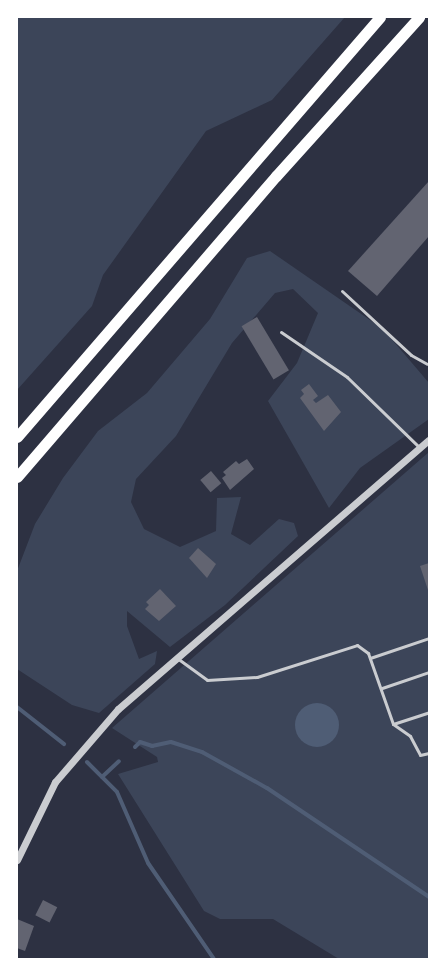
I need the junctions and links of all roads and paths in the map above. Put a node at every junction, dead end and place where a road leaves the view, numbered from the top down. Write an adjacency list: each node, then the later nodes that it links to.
1 (380, 17): 6 (highway)
2 (419, 17): 9 (highway)
3 (342, 291): 5 (lane)
4 (281, 332): 8 (lane)
5 (428, 364)
6 (17, 437)
7 (429, 440): 8 (street)
8 (420, 448): 11 (street)
9 (17, 477)
10 (429, 638): 12 (lane)
11 (176, 657): 12 (lane); 18 (street)
12 (370, 658): 14 (lane)
13 (429, 672): 14 (lane)
14 (382, 688): 16 (lane)
15 (429, 712): 16 (lane)
16 (393, 724): 17 (lane)
17 (429, 753)
18 (17, 860)

